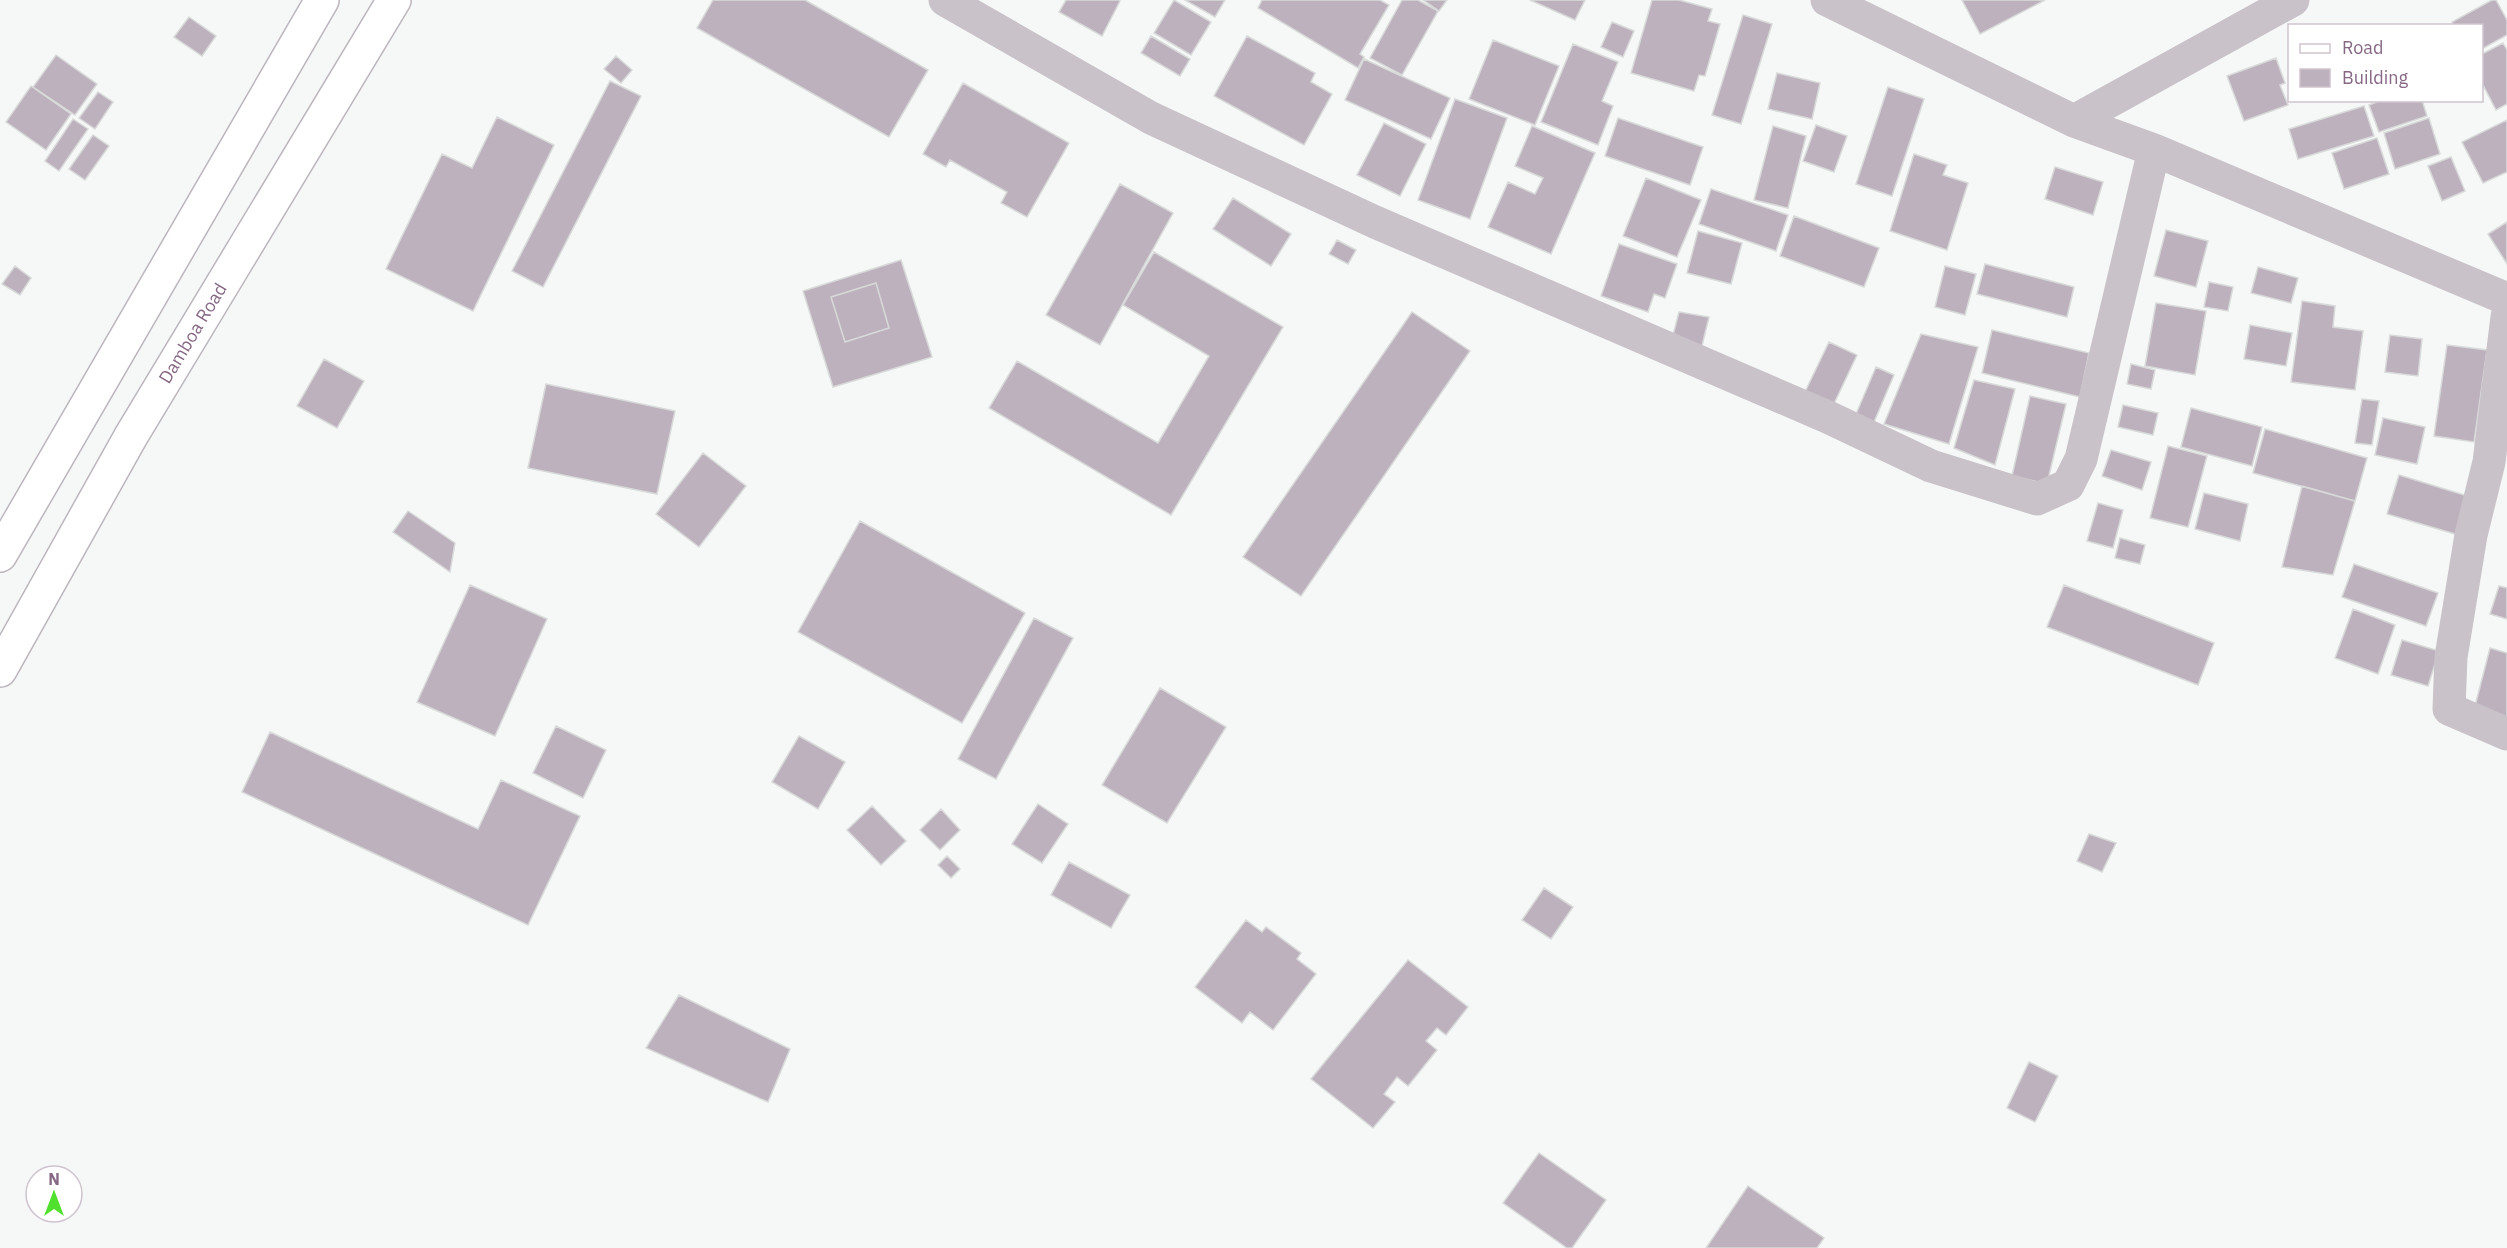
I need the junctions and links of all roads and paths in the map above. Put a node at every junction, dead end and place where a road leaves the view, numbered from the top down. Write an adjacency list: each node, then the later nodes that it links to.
1 (322, 0): 10 (main road)
2 (394, 0): 11 (main road, Damboa Road)
3 (945, 0): 7 (street)
4 (1827, 0): 6 (street)
5 (2293, 0): 6 (street)
6 (2074, 121): 7 (street)
7 (2154, 150): 8 (street)
8 (2507, 299)
9 (2507, 317): 12 (street)
10 (0, 555)
11 (0, 670)
12 (2507, 734)

